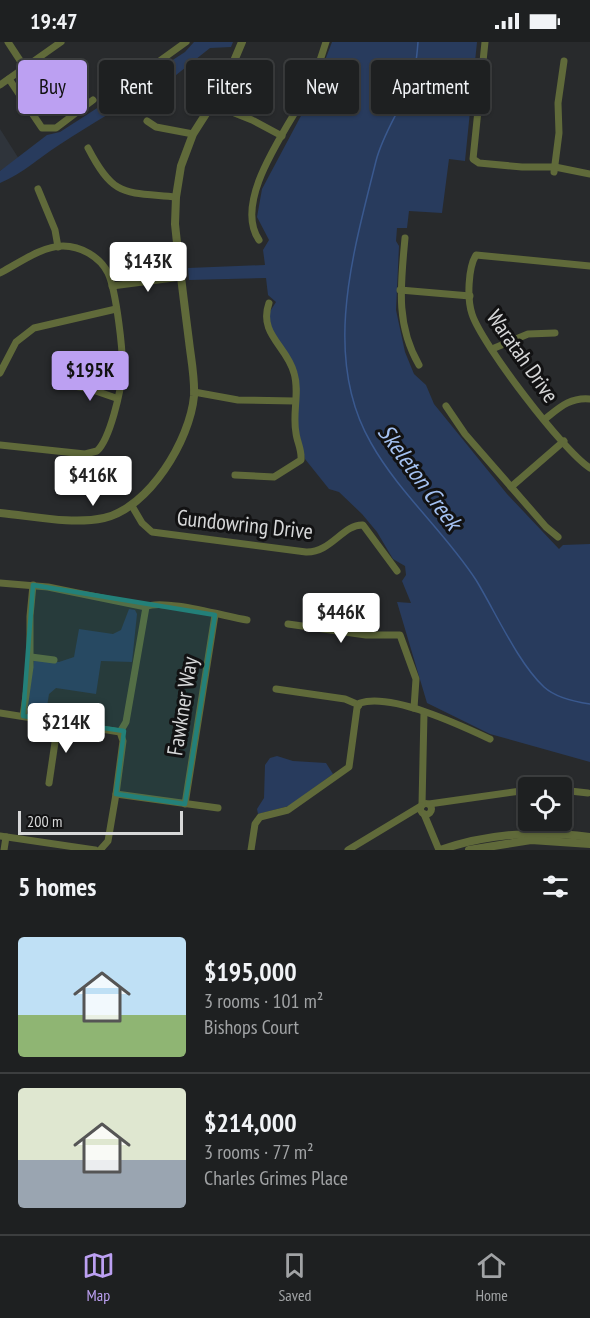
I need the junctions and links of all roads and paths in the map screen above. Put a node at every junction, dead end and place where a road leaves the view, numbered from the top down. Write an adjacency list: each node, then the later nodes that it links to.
1 (8, 42): 7 (street)
2 (62, 42): 8 (street)
3 (186, 42): 9 (street)
4 (242, 42): 10 (street)
5 (326, 42): 20 (street)
6 (483, 42): 22 (street)
7 (20, 60)
8 (36, 60)
9 (160, 60)
10 (234, 60)
11 (564, 61): 22 (street)
12 (18, 73): 13 (street)
13 (9, 79): 14 (street); 15 (street)
14 (0, 85)
15 (93, 100)
16 (206, 114): 19 (street)
17 (237, 114): 20 (street)
18 (147, 121): 19 (street)
19 (193, 134): 25 (street)
20 (282, 136): 27 (street)
21 (88, 148): 25 (street)
22 (555, 169): 23 (street)
23 (589, 174)
24 (38, 189): 28 (street)
25 (176, 197): 31 (street)
26 (405, 238): 33 (street)
27 (259, 240)
28 (58, 247): 30 (street); 32 (street)
29 (590, 266): 34 (street, Waratah Drive)
30 (0, 273)
31 (181, 277): 32 (street); 42 (street)
32 (112, 286): 36 (street)
33 (400, 290): 34 (street); 39 (street)
34 (470, 296): 38 (street, Waratah Drive)
35 (269, 303): 45 (street)
36 (116, 309): 40 (street); 43 (street)
37 (555, 333): 38 (street)
38 (492, 349): 47 (street, Waratah Drive)
39 (419, 365)
40 (0, 373)
41 (66, 386): 43 (street)
42 (194, 392): 45 (street); 53 (street)
43 (116, 398): 49 (street)
44 (590, 399): 47 (street)
45 (295, 401): 51 (street)
46 (446, 406): 52 (street)
47 (545, 419): 48 (street, Waratah Drive)
48 (564, 441): 50 (street, Waratah Drive); 52 (street)
49 (0, 445)
50 (590, 468)
51 (235, 475)
52 (511, 487): 55 (street)
53 (132, 506): 54 (street); 56 (street, Gundowring Drive)
54 (0, 513)
55 (558, 537)
56 (398, 571)
57 (0, 583): 58 (street)
58 (33, 585): 59 (street); 63 (street)
59 (146, 607): 60 (street); 72 (street)
60 (215, 615): 61 (street); 79 (street, Fawkner Way)
61 (247, 620)
62 (288, 624): 67 (street)
63 (31, 657): 64 (street); 70 (street)
64 (54, 660)
65 (276, 689): 66 (street)
66 (359, 705): 67 (street); 90 (street)
67 (414, 708): 69 (street)
68 (0, 713): 70 (street)
69 (424, 713): 73 (street); 81 (street)
70 (24, 716): 71 (street)
71 (58, 722): 72 (street); 74 (street)
72 (120, 732): 78 (street)
73 (490, 739)
74 (49, 783)
75 (518, 790): 81 (street)
76 (572, 791): 77 (street)
77 (588, 793)
78 (116, 794): 79 (street); 89 (street)
79 (185, 804): 80 (street)
80 (218, 808)
81 (426, 809): 91 (street); 92 (street)
82 (3, 836): 86 (street); 87 (street)
83 (590, 837): 92 (street)
84 (590, 844): 85 (street)
85 (557, 845): 93 (street)
86 (69, 848): 88 (street)
87 (4, 850)
88 (95, 850)
89 (100, 850)
90 (251, 850)
91 (348, 850)
92 (439, 850)
93 (469, 850)

